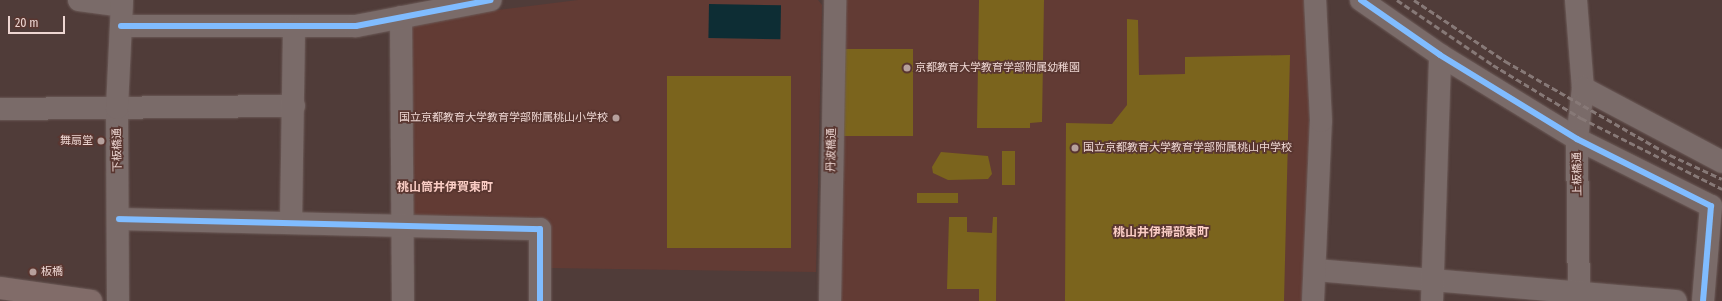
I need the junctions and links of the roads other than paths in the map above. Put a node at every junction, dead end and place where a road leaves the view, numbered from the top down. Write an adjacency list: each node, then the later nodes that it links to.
1 (79, 0): 7 (street)
2 (491, 0): 8 (street)
3 (835, 0): 28 (street, 丹波橋通)
4 (1315, 0): 20 (street)
5 (1361, 0): 10 (street)
6 (1576, 0): 11 (street, 上板橋通)
7 (122, 11): 9 (street); 13 (street, 下板橋通)
8 (401, 17): 9 (street); 19 (street)
9 (294, 27): 12 (street)
10 (1440, 55): 15 (street); 21 (street)
11 (1583, 88): 15 (street, 上板橋通); 16 (street)
12 (294, 106): 13 (street); 18 (street)
13 (117, 108): 14 (street); 17 (street, 下板橋通)
14 (0, 109)
15 (1577, 139): 23 (street, 上板橋通); 32 (street)
16 (1722, 162)
17 (118, 219): 18 (street); 25 (street, 下板橋通)
18 (291, 222): 19 (street)
19 (401, 226): 26 (street); 27 (street)
20 (1315, 270): 21 (street); 29 (street)
21 (1433, 279): 23 (street); 30 (street)
22 (0, 288): 24 (highway)
23 (1579, 296): 31 (street)
24 (91, 301)
25 (118, 301)
26 (403, 301)
27 (540, 301)
28 (830, 301)
29 (1313, 301)
30 (1432, 301)
31 (1676, 301)
32 (1703, 301)

